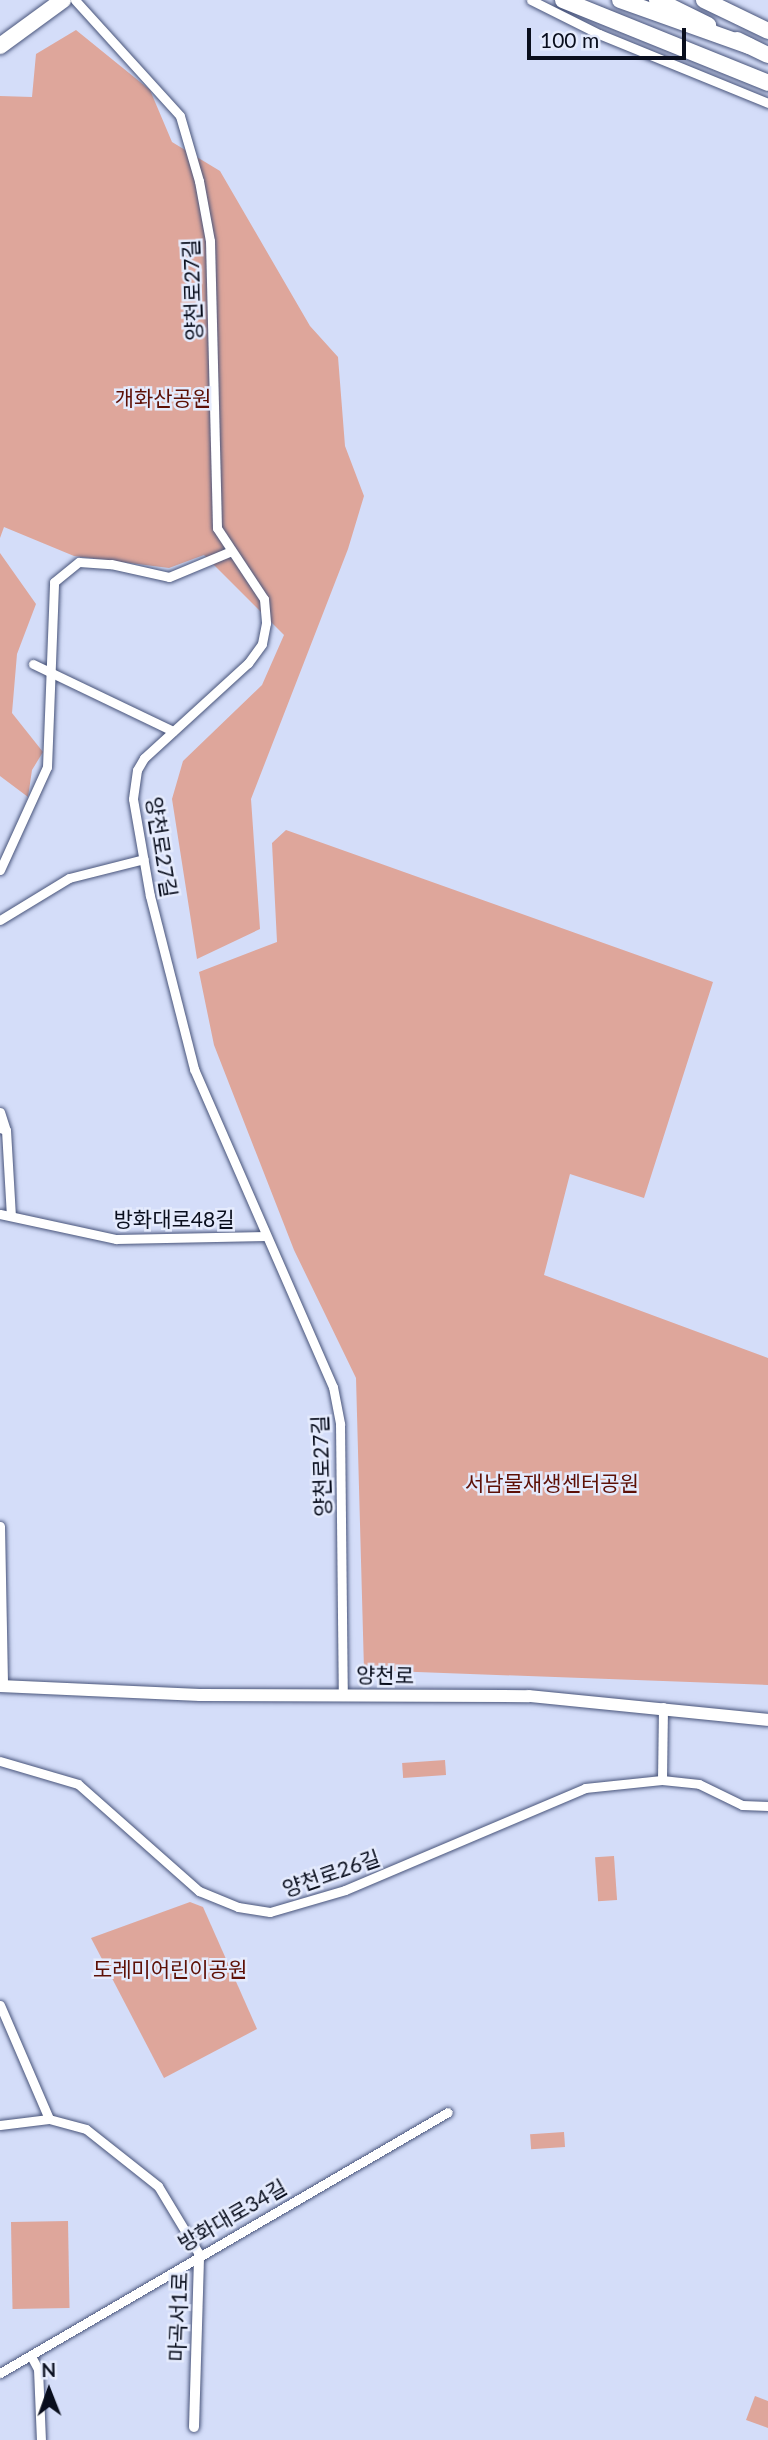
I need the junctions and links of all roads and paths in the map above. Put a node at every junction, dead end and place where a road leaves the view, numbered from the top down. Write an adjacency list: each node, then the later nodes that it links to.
1 (63, 0): 9 (highway)
2 (75, 0): 14 (street, 양천로27길)
3 (531, 0): 13 (street)
4 (564, 0): 12 (highway)
5 (620, 0): 10 (highway)
6 (657, 0): 10 (highway)
7 (706, 0): 8 (highway)
8 (768, 31)
9 (0, 46)
10 (749, 46): 11 (highway)
11 (768, 55)
12 (768, 83)
13 (768, 103)
14 (229, 552): 16 (street); 17 (street, 양천로27길)
15 (33, 664): 16 (street)
16 (49, 671): 17 (street); 19 (street)
17 (173, 732): 18 (street, 양천로27길)
18 (144, 859): 20 (street); 25 (street, 양천로27길)
19 (0, 870)
20 (0, 920)
21 (0, 1112): 22 (street)
22 (3, 1129): 24 (street)
23 (0, 1214): 24 (street, 방화대로48길)
24 (11, 1216): 25 (street, 방화대로48길)
25 (266, 1236): 28 (street, 양천로27길)
26 (0, 1526): 27 (street)
27 (1, 1686): 28 (main road, 양천로)
28 (343, 1694): 29 (main road, 양천로)
29 (663, 1707): 30 (main road, 양천로); 32 (street)
30 (768, 1720)
31 (0, 1761): 32 (street, 양천로26길)
32 (662, 1780): 33 (street, 양천로26길)
33 (768, 1806)
34 (0, 2006): 36 (street)
35 (448, 2112): 38 (street, 방화대로34길)
36 (49, 2119): 37 (street); 38 (street, 마곡서1로)
37 (0, 2125)
38 (199, 2254): 39 (street, 방화대로34길); 41 (street, 마곡서1로)
39 (31, 2356): 40 (street, 방화대로34길); 42 (street)
40 (0, 2373)
41 (194, 2427)
42 (41, 2440)

